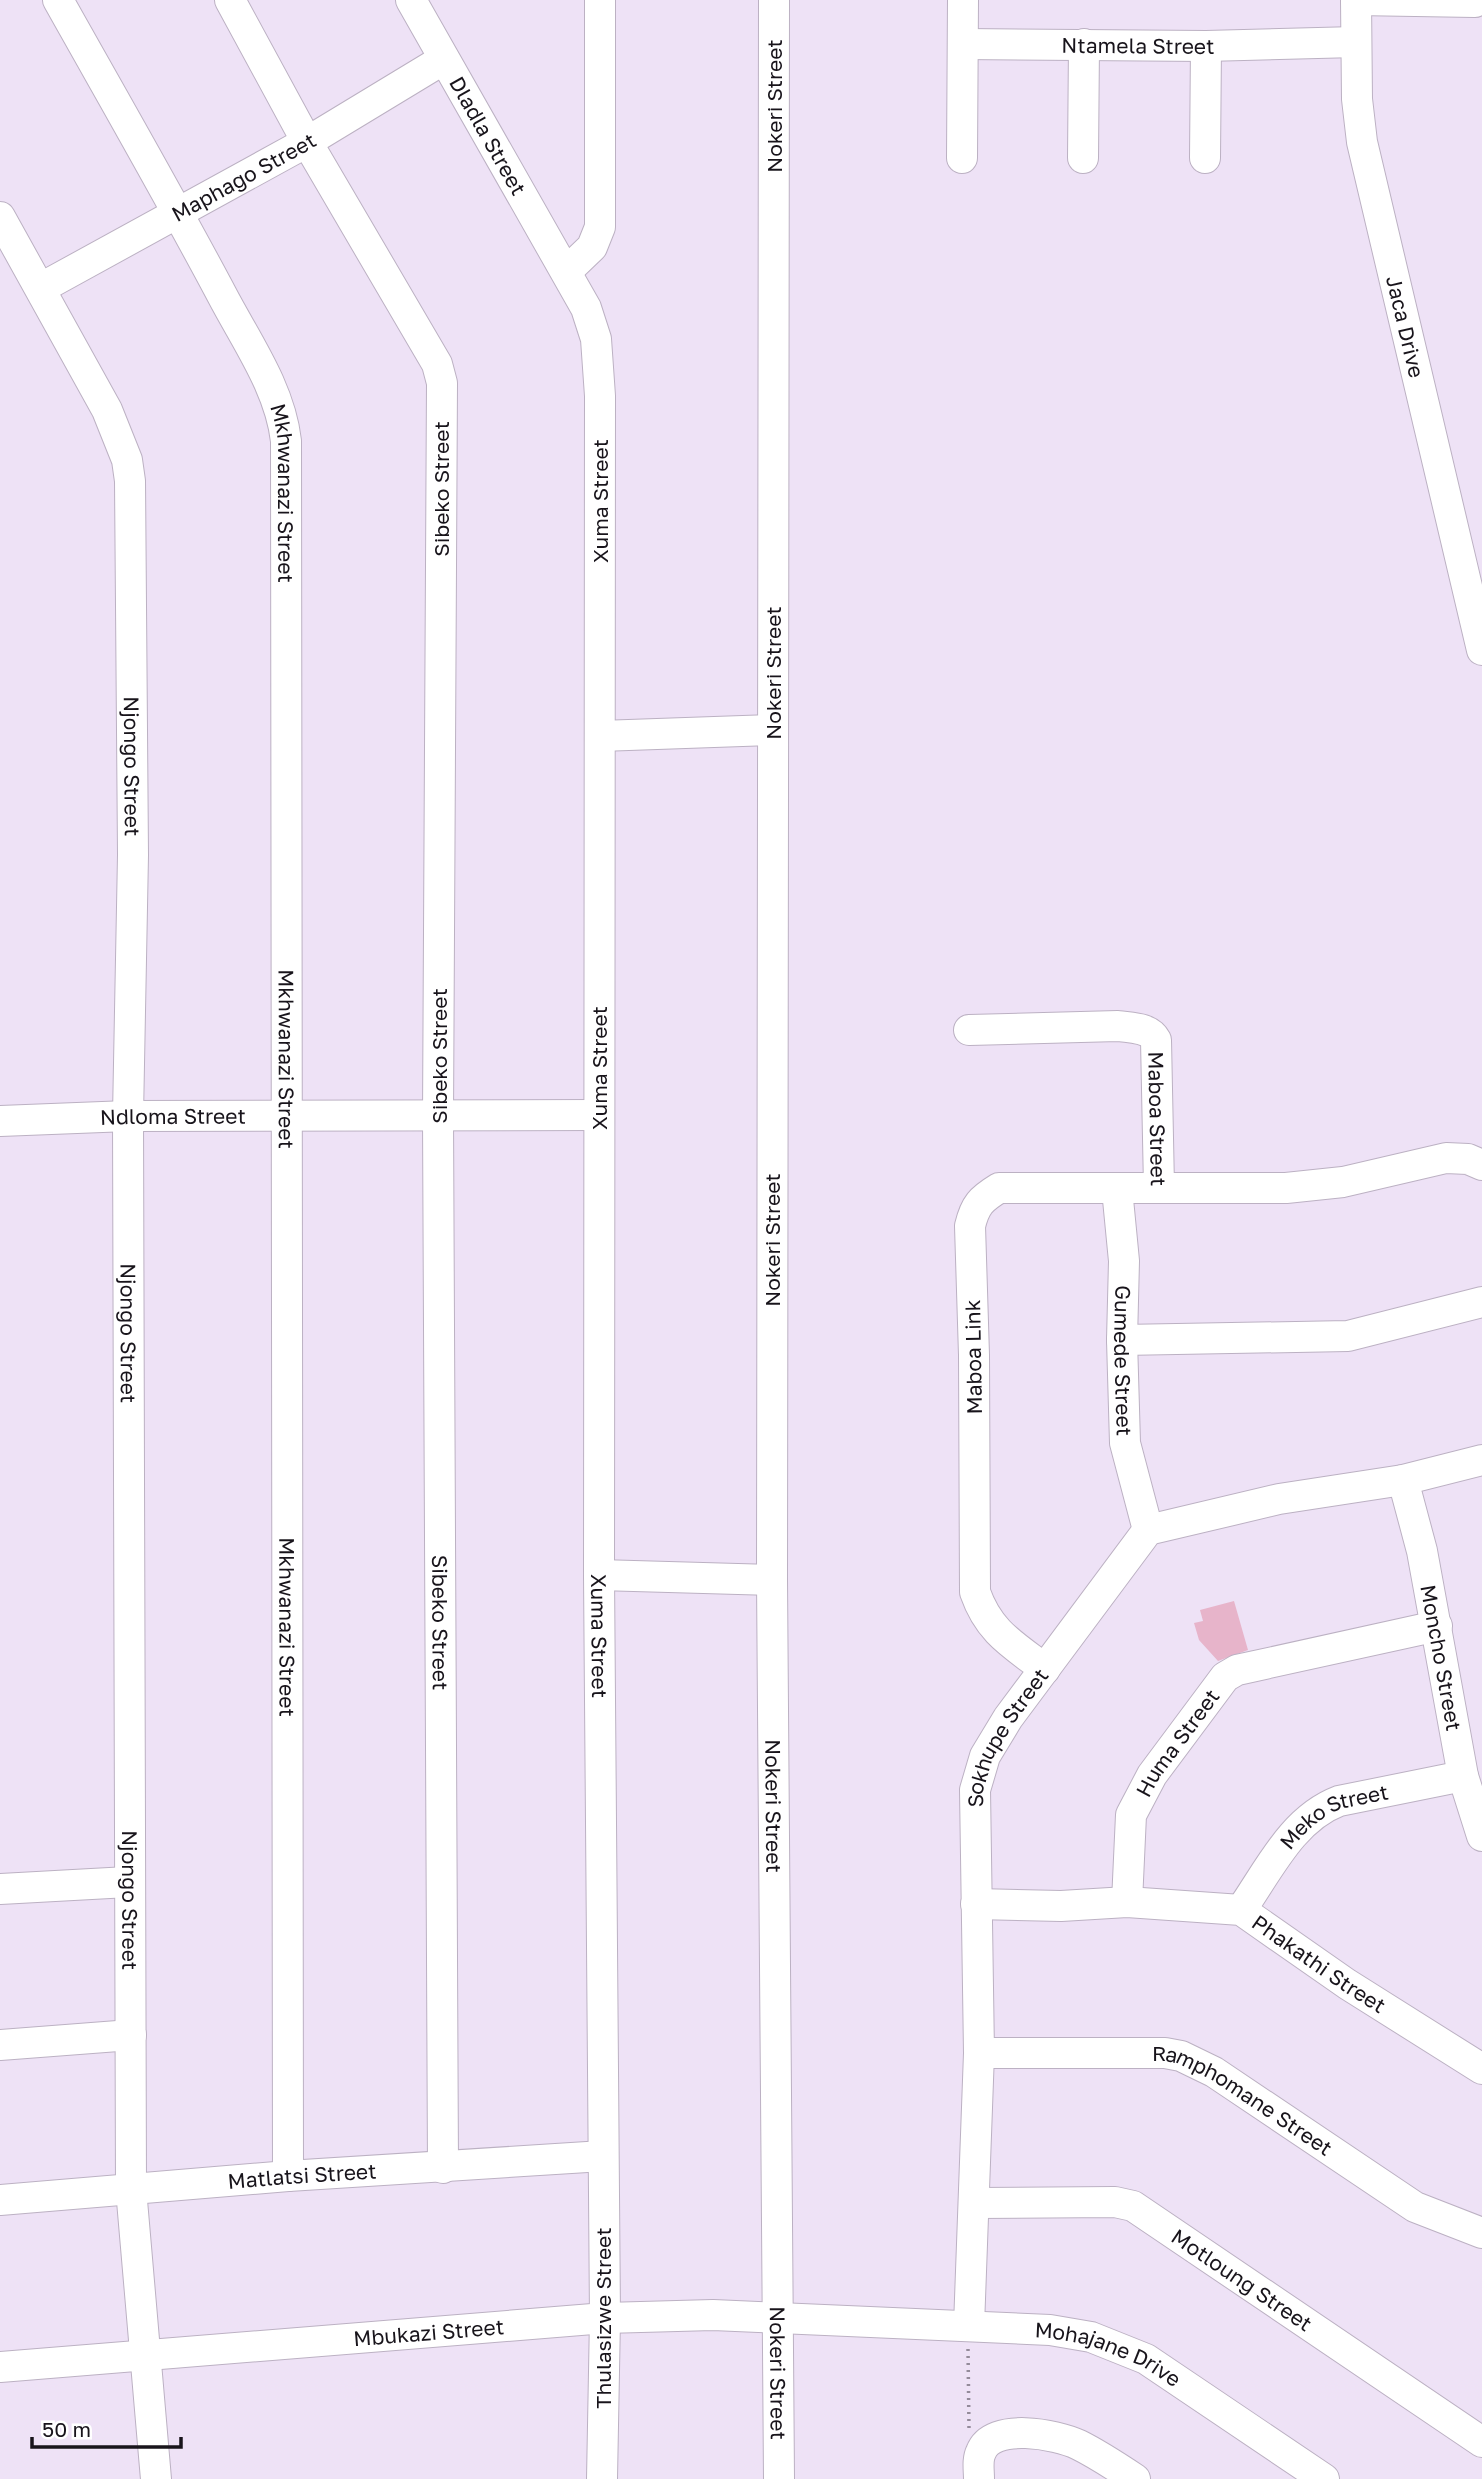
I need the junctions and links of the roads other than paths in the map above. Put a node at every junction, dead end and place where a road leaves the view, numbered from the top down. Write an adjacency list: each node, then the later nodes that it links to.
1 (58, 0): 18 (street, Mkhwanazi Street)
2 (230, 0): 14 (street, Sibeko Street)
3 (411, 0): 13 (street, Dladla Street)
4 (600, 0): 20 (street)
5 (774, 0): 24 (street, Nokeri Street)
6 (963, 0): 10 (street)
7 (1356, 0): 8 (street); 9 (street, Jaca Drive)
8 (1475, 2)
9 (1356, 42): 12 (street, Ntamela Street); 22 (street, Jaca Drive)
10 (963, 44): 11 (street, Ntamela Street); 15 (street)
11 (1084, 44): 12 (street, Ntamela Street); 16 (street)
12 (1206, 46): 17 (street)
13 (444, 59): 14 (street, Maphago Street); 20 (street, Dladla Street)
14 (307, 142): 18 (street, Maphago Street); 30 (street, Sibeko Street)
15 (962, 158)
16 (1083, 158)
17 (1205, 158)
18 (179, 214): 21 (street, Maphago Street); 29 (street, Mkhwanazi Street)
19 (0, 217): 21 (street, Njongo Street)
20 (566, 271): 25 (street, Xuma Street)
21 (41, 288): 28 (street, Njongo Street)
22 (1474, 584): 23 (street, Jaca Drive)
23 (1482, 650)
24 (773, 730): 25 (street); 41 (street, Nokeri Street)
25 (600, 736): 27 (street, Xuma Street)
26 (969, 1031): 33 (street, Maboa Street)
27 (599, 1115): 30 (street, Ndloma Street); 40 (street, Xuma Street)
28 (128, 1116): 29 (street, Ndloma Street); 31 (street, Ndloma Street); 46 (street, Njongo Street)
29 (288, 1117): 30 (street, Ndloma Street); 57 (street, Mkhwanazi Street)
30 (438, 1117): 56 (street, Sibeko Street)
31 (0, 1121)
32 (1482, 1165): 33 (street, Maboa Street)
33 (1159, 1187): 34 (street, Maboa Link)
34 (1117, 1189): 36 (street, Gumede Street); 43 (street, Maboa Link)
35 (1482, 1302): 36 (street)
36 (1122, 1340): 39 (street, Gumede Street)
37 (1482, 1460): 38 (street)
38 (1403, 1480): 39 (street); 42 (street, Moncho Street)
39 (1148, 1530): 43 (street, Sokhupe Street)
40 (598, 1575): 41 (street); 55 (street, Xuma Street)
41 (772, 1580): 63 (street, Nokeri Street)
42 (1437, 1626): 44 (street, Moncho Street); 48 (street, Huma Street)
43 (1045, 1669): 49 (street, Sokhupe Street)
44 (1463, 1776): 45 (street, Moncho Street); 50 (street, Meko Street)
45 (1482, 1836)
46 (128, 1882): 47 (street); 51 (street, Njongo Street)
47 (0, 1889)
48 (1127, 1902): 49 (street, Phakathi Street); 50 (street, Phakathi Street)
49 (976, 1904): 53 (street, Sokhupe Street)
50 (1241, 1910): 54 (street, Phakathi Street)
51 (131, 2035): 52 (street); 58 (street, Njongo Street)
52 (0, 2045)
53 (979, 2053): 60 (street, Sokhupe Street); 61 (street, Ramphomane Street)
54 (1482, 2069)
55 (603, 2156): 56 (street, Matlatsi Street); 62 (street, Thulasizwe Street)
56 (443, 2168): 57 (street, Matlatsi Street)
57 (288, 2176): 58 (street, Matlatsi Street)
58 (131, 2189): 59 (street, Matlatsi Street); 66 (street, Njongo Street)
59 (0, 2200)
60 (976, 2203): 65 (street, Sokhupe Street); 68 (street, Motloung Street)
61 (1482, 2233)
62 (605, 2318): 63 (street, Mbukazi Street); 66 (street, Mbukazi Street); 70 (street, Thulasizwe Street)
63 (776, 2318): 64 (street, Mbukazi Street); 71 (street, Nokeri Street)
64 (860, 2323): 65 (street, Mohajane Drive)
65 (969, 2326): 74 (street, Mohajane Drive)
66 (144, 2353): 67 (street, Mbukazi Street); 69 (street, Njongo Street)
67 (0, 2367)
68 (1481, 2438)
69 (156, 2479)
70 (602, 2479)
71 (779, 2479)
72 (979, 2479): 73 (street)
73 (1135, 2479)
74 (1324, 2479)

